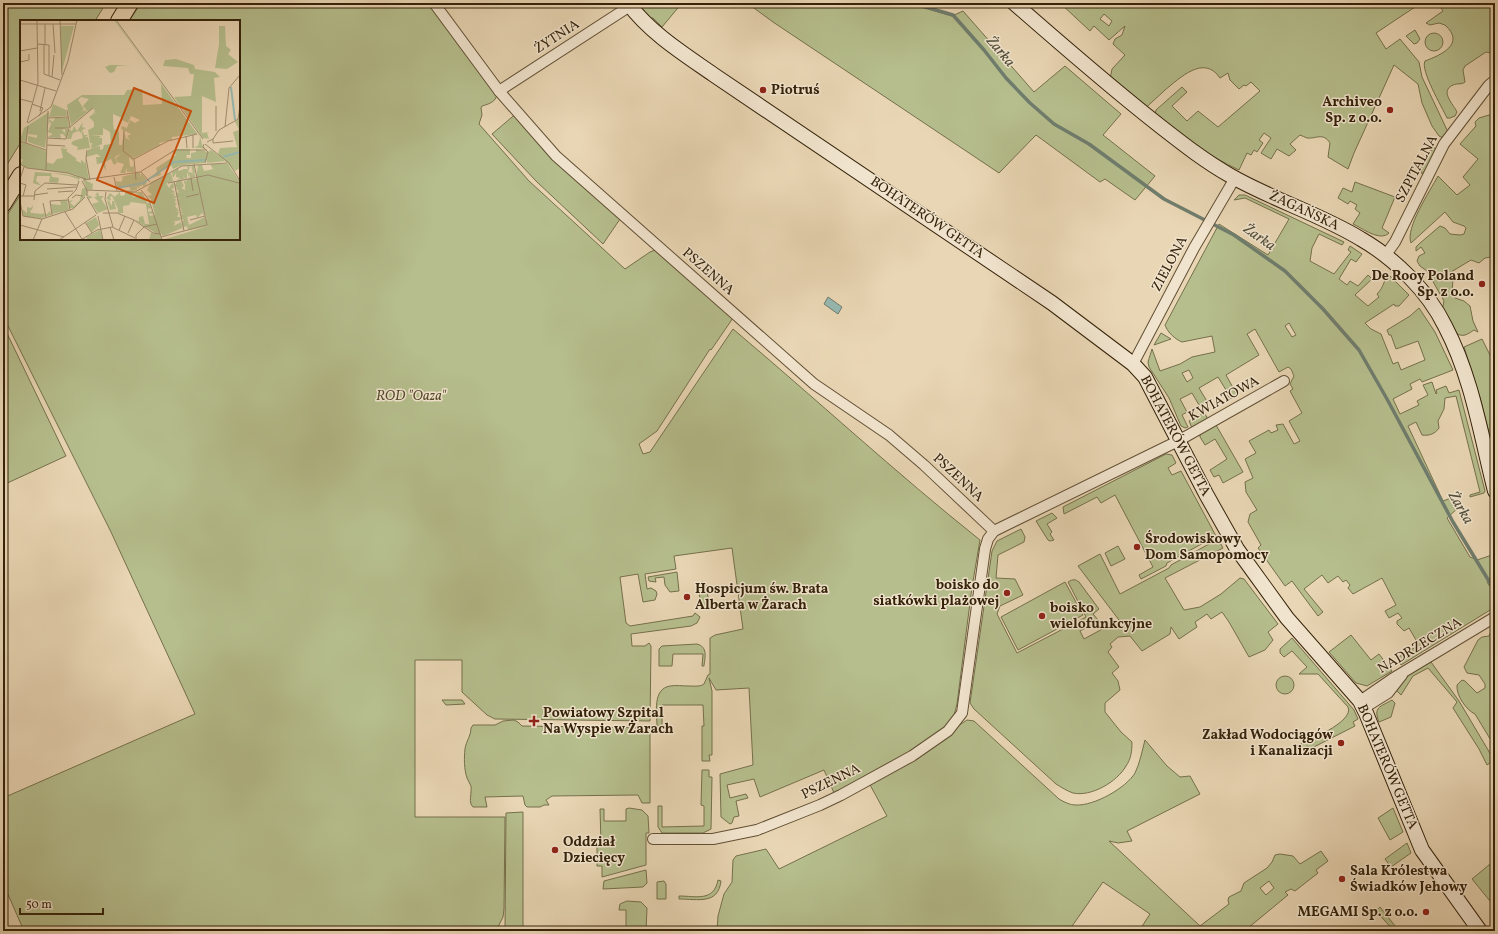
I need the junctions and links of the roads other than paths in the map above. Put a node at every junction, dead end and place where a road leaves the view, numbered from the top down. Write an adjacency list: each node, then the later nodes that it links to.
1 (130, 3): 5 (main road)
2 (434, 3): 7 (street, PSZENNA)
3 (1014, 3): 9 (street, ŻAGAŃSKA)
4 (629, 5): 7 (street, ŻYTNIA); 12 (street, BOHATERÓW GETTA)
5 (120, 20)
6 (1495, 80): 11 (street, SZPITALNA)
7 (499, 91): 16 (street, PSZENNA)
8 (20, 177): 10 (main road)
9 (1235, 178): 11 (street, ŻAGAŃSKA); 12 (street, ZIELONA)
10 (3, 204)
11 (1385, 256): 15 (street, ŻAGAŃSKA)
12 (1133, 364): 14 (street, BOHATERÓW GETTA)
13 (1284, 382): 14 (street, KWIATOWA)
14 (1178, 441): 16 (street); 18 (street, BOHATERÓW GETTA)
15 (1495, 491)
16 (994, 531): 19 (street, PSZENNA)
17 (1495, 617): 18 (street, NADRZECZNA)
18 (1362, 704): 20 (street, BOHATERÓW GETTA)
19 (653, 839)
20 (1480, 931)

